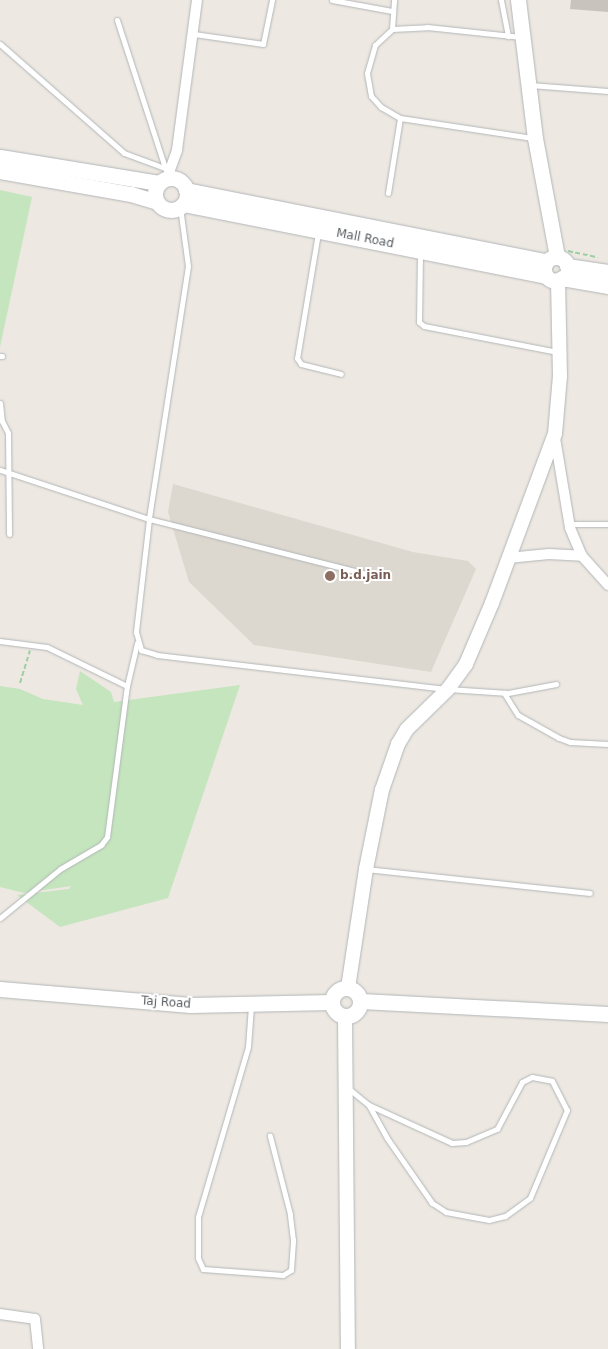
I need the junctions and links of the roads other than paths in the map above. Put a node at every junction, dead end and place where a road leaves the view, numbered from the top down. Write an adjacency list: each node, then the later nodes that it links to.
1 (198, 0): 10 (street)
2 (272, 0): 10 (lane)
3 (332, 0): 7 (lane)
4 (394, 0): 7 (lane)
5 (501, 0): 11 (lane)
6 (518, 0): 12 (main road)
7 (392, 11): 9 (lane)
8 (118, 20): 20 (lane)
9 (392, 29): 11 (lane); 16 (lane)
10 (194, 34): 20 (street)
11 (508, 36): 12 (lane)
12 (524, 38): 14 (main road)
13 (0, 44): 20 (lane)
14 (530, 85): 15 (lane); 17 (main road)
15 (608, 91)
16 (400, 118): 17 (lane); 21 (lane)
17 (535, 138): 26 (main road)
18 (0, 157): 20 (main road)
19 (0, 171): 23 (main road)
20 (165, 174): 22 (main road); 23 (main road)
21 (388, 193)
22 (183, 200): 23 (main road); 24 (main road, Mall Road); 26 (main road, Mall Road); 35 (lane)
23 (157, 202)
24 (318, 230): 25 (main road, Mall Road); 30 (lane)
25 (420, 250): 26 (main road, Mall Road); 29 (lane)
26 (556, 270): 27 (main road, Mall Road); 28 (main road, Mall Road); 29 (street)
27 (608, 272)
28 (608, 286)
29 (560, 352): 32 (street)
30 (341, 374)
31 (0, 403): 34 (lane)
32 (555, 434): 36 (street); 40 (street)
33 (0, 470): 34 (lane)
34 (8, 472): 35 (lane); 38 (lane)
35 (149, 519): 41 (lane); 44 (lane)
36 (569, 524): 37 (lane); 39 (street)
37 (608, 524)
38 (10, 534)
39 (582, 556): 40 (street); 42 (street)
40 (508, 558): 47 (street)
41 (370, 575)
42 (608, 585)
43 (0, 640): 46 (lane)
44 (137, 642): 46 (lane); 47 (lane)
45 (556, 684): 48 (lane)
46 (127, 686): 52 (lane)
47 (448, 689): 48 (lane); 50 (street)
48 (504, 694): 49 (lane)
49 (608, 744)
50 (366, 869): 51 (lane); 53 (street)
51 (590, 893)
52 (0, 918)
53 (348, 988): 55 (main road); 56 (main road)
54 (0, 989): 57 (main road, Taj Road)
55 (360, 1001): 58 (main road); 59 (main road)
56 (332, 1002): 57 (main road, Taj Road); 59 (main road)
57 (251, 1004): 62 (lane)
58 (608, 1014)
59 (345, 1017): 60 (street)
60 (346, 1087): 61 (lane); 65 (street)
61 (369, 1105): 61 (lane)
62 (270, 1136)
63 (0, 1314): 64 (street)
64 (38, 1349)
65 (348, 1349)

